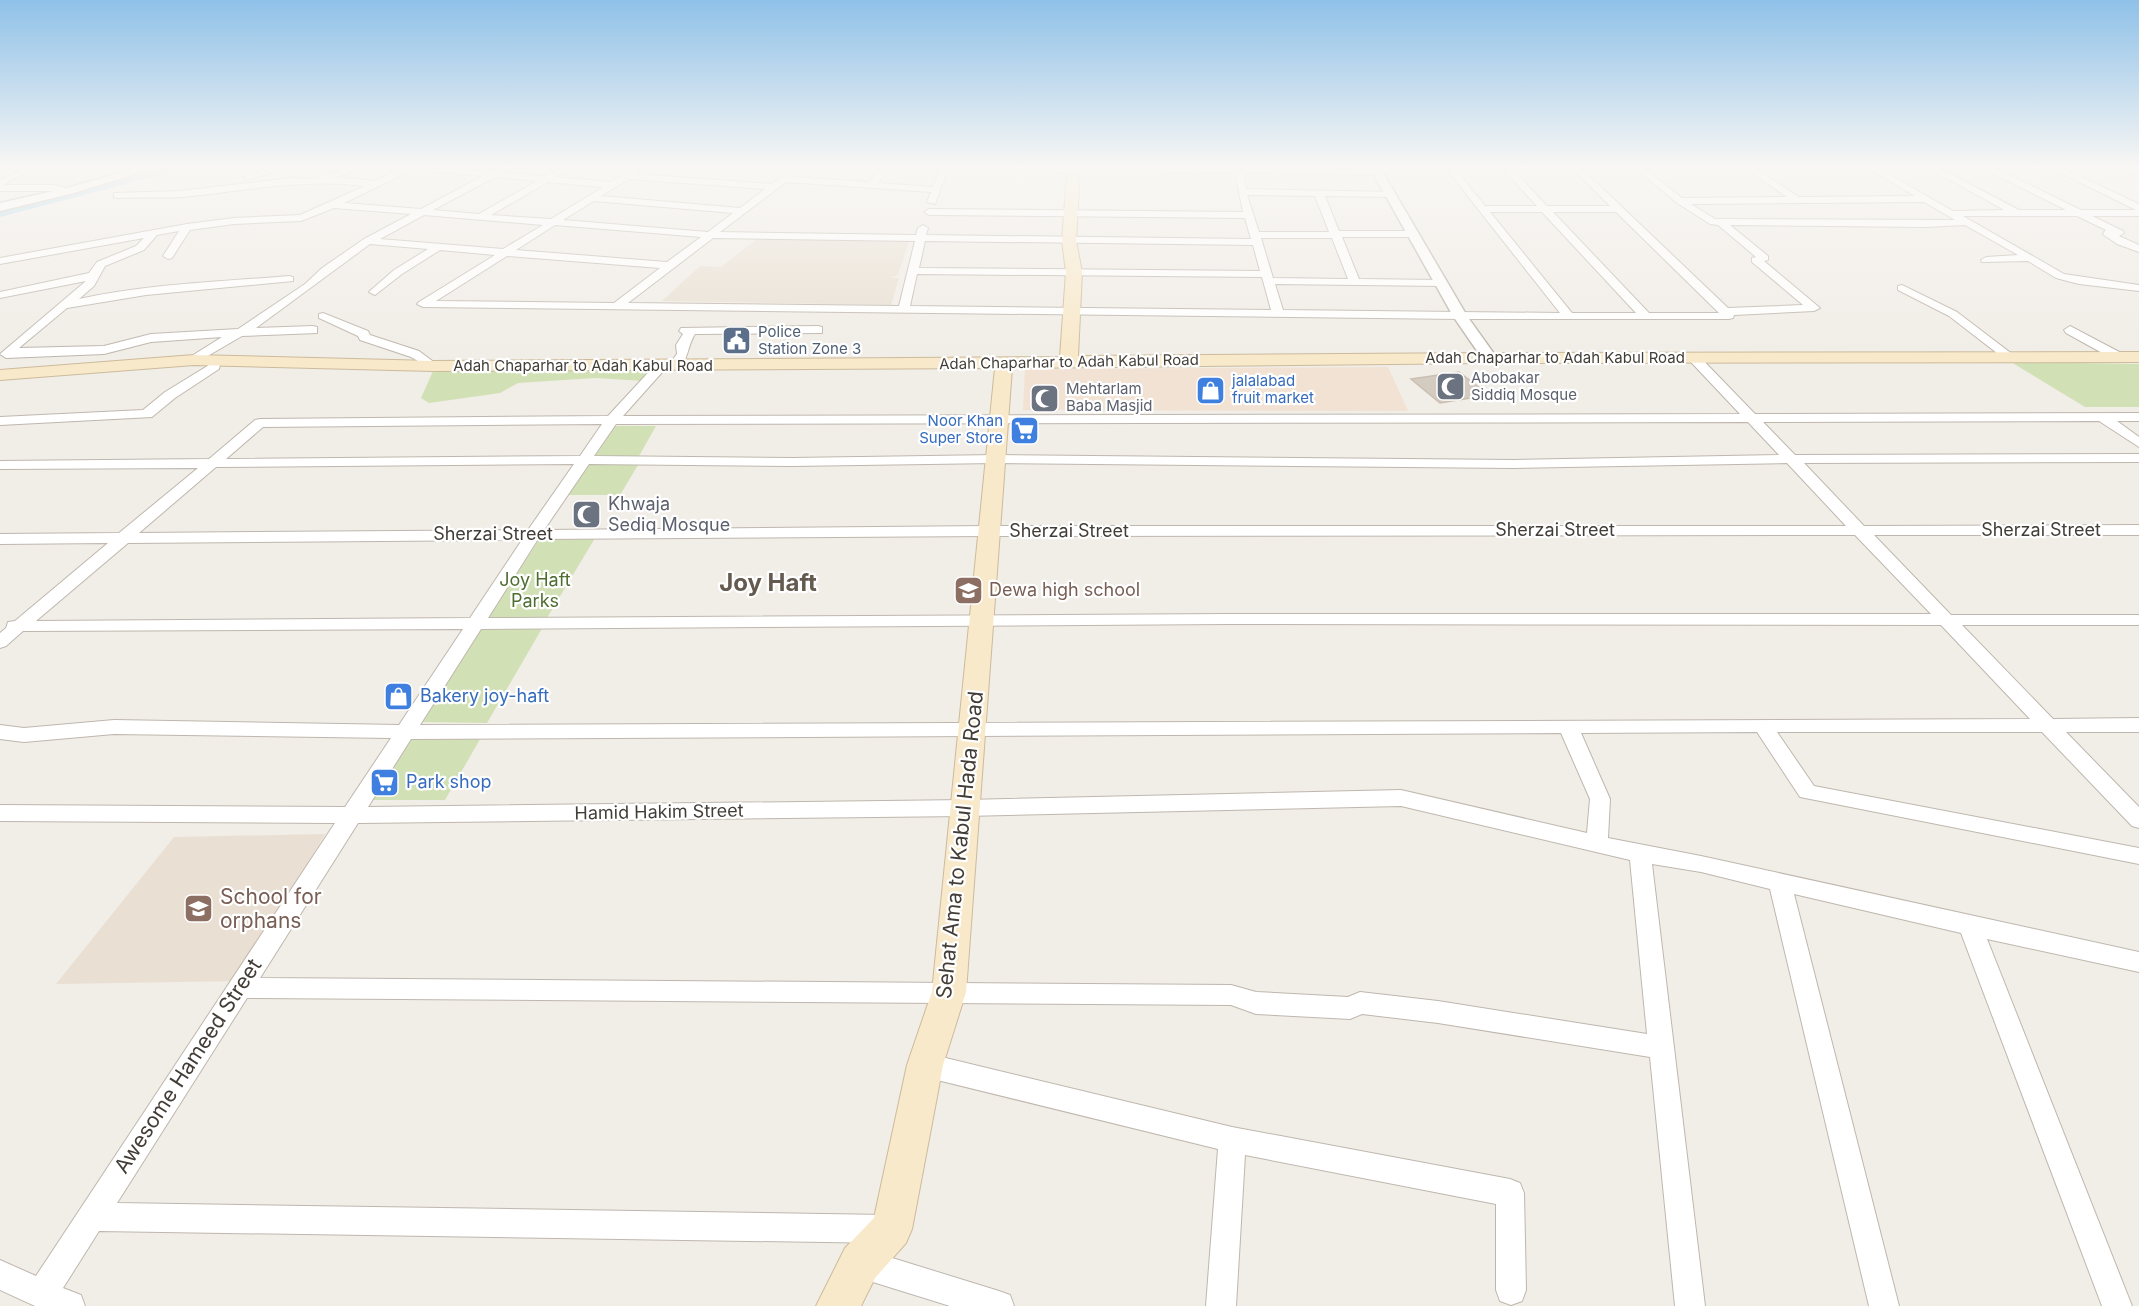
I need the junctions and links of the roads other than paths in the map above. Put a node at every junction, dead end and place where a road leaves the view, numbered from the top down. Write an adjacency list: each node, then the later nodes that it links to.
1 (187, 227): 17 (street); 28 (street)
2 (394, 227): 23 (street)
3 (545, 227): 27 (street)
4 (604, 227): 20 (street)
5 (723, 227): 20 (street)
6 (923, 227): 21 (street)
7 (1070, 227): 24 (main road)
8 (1253, 227): 22 (street)
9 (1333, 227): 18 (street)
10 (1409, 227): 19 (street)
11 (1497, 227): 52 (street)
12 (1562, 227): 53 (street)
13 (1636, 227): 48 (street)
14 (1727, 227): 48 (street)
15 (1978, 227): 29 (street)
16 (2107, 227): 26 (street)
17 (153, 234): 31 (street); 35 (street)
18 (1336, 234): 19 (street); 22 (street); 38 (street)
19 (1413, 234): 39 (street)
20 (712, 235): 21 (street); 32 (street)
21 (919, 238): 24 (street); 33 (street)
22 (1256, 238): 24 (street); 36 (street)
23 (368, 241): 25 (street); 57 (street)
24 (1069, 241): 34 (main road)
25 (438, 246): 27 (street); 42 (street)
26 (2139, 249)
27 (506, 252): 32 (street); 44 (street)
28 (168, 256)
29 (2030, 258): 30 (street); 41 (street)
30 (1986, 260)
31 (0, 261)
32 (672, 266): 44 (street)
33 (913, 271): 34 (street); 46 (street)
34 (1074, 272): 36 (street); 47 (main road)
35 (92, 276): 43 (street); 45 (street)
36 (1267, 277): 38 (street); 49 (street)
37 (289, 279): 45 (street)
38 (1354, 280): 39 (street)
39 (1442, 283): 51 (street)
40 (1902, 288): 60 (street)
41 (2139, 288)
42 (375, 292)
43 (0, 295)
44 (618, 304): 46 (street)
45 (62, 306): 58 (street)
46 (904, 308): 47 (street)
47 (1072, 310): 49 (street); 66 (main road)
48 (1725, 312): 53 (street)
49 (1278, 314): 51 (street)
50 (323, 316): 68 (street)
51 (1460, 316): 52 (street); 63 (street)
52 (1569, 316): 53 (street)
53 (1646, 316)
54 (313, 330): 57 (street)
55 (818, 330): 69 (street, Awesome Hameed Street)
56 (2070, 330): 61 (street)
57 (238, 333): 58 (street); 64 (street)
58 (6, 354)
59 (1696, 357): 60 (main road, Adah Chaparhar to Adah Kabul Road); 63 (main road, Adah Chaparhar to Adah Kabul Road); 73 (street)
60 (2010, 357): 61 (main road, Adah Chaparhar to Adah Kabul Road)
61 (2119, 357): 62 (main road, Adah Chaparhar to Adah Kabul Road)
62 (2139, 357)
63 (1489, 358): 66 (main road, Adah Chaparhar to Adah Kabul Road)
64 (194, 360): 65 (main road, Adah Chaparhar to Adah Kabul Road); 70 (main road, Adah Chaparhar to Adah Kabul Road)
65 (215, 360): 68 (main road, Adah Chaparhar to Adah Kabul Road); 76 (street)
66 (1069, 361): 67 (main road, Adah Chaparhar to Adah Kabul Road)
67 (1004, 362): 69 (main road, Adah Chaparhar to Adah Kabul Road); 75 (main road, Sehat Ama to Kabul Hada Road)
68 (434, 366): 69 (main road, Adah Chaparhar to Adah Kabul Road)
69 (665, 366): 74 (street, Awesome Hameed Street)
70 (0, 375)
71 (2102, 417): 72 (street); 73 (street); 77 (street)
72 (2139, 417)
73 (1755, 418): 75 (street); 80 (street)
74 (612, 420): 75 (street); 81 (street, Awesome Hameed Street); 82 (street)
75 (1000, 420): 79 (main road, Sehat Ama to Kabul Hada Road)
76 (0, 422)
77 (2139, 443)
78 (2139, 458): 80 (street)
79 (996, 459): 80 (street); 81 (street); 86 (main road, Sehat Ama to Kabul Hada Road)
80 (1796, 459): 84 (street)
81 (585, 460): 82 (street); 87 (street, Awesome Hameed Street)
82 (211, 464): 83 (street); 88 (street)
83 (0, 465)
84 (1863, 529): 85 (street, Sherzai Street); 86 (street, Sherzai Street); 90 (street)
85 (2139, 530)
86 (989, 531): 87 (street, Sherzai Street); 91 (main road, Sehat Ama to Kabul Hada Road)
87 (534, 533): 88 (street, Sherzai Street); 93 (street, Awesome Hameed Street)
88 (125, 537): 89 (street, Sherzai Street); 95 (street)
89 (0, 539)
90 (1951, 619): 91 (street); 92 (street); 99 (street)
91 (983, 620): 93 (street); 101 (main road, Sehat Ama to Kabul Hada Road)
92 (2139, 620)
93 (477, 625): 95 (street); 103 (street, Awesome Hameed Street)
94 (0, 626): 95 (street)
95 (19, 626): 96 (street)
96 (0, 642)
97 (1568, 726): 98 (street); 101 (street); 109 (street)
98 (1763, 726): 99 (street); 111 (street)
99 (2053, 726): 100 (street); 105 (street); 108 (street)
100 (2139, 726)
101 (972, 730): 103 (street); 104 (main road, Sehat Ama to Kabul Hada Road)
102 (0, 732): 103 (street)
103 (406, 732): 107 (street, Awesome Hameed Street)
104 (966, 808): 107 (street, Hamid Hakim Street); 109 (street, Hamid Hakim Street); 116 (main road, Sehat Ama to Kabul Hada Road)
105 (2139, 809)
106 (0, 813): 107 (street, Hamid Hakim Street)
107 (352, 815): 115 (street, Awesome Hameed Street)
108 (2139, 820)
109 (1597, 843): 110 (street, Hamid Hakim Street)
110 (1640, 854): 112 (street, Hamid Hakim Street); 117 (street)
111 (2139, 855)
112 (1780, 882): 113 (street, Hamid Hakim Street); 131 (street)
113 (1970, 926): 114 (street, Hamid Hakim Street); 132 (street)
114 (2139, 962)
115 (238, 988): 116 (street); 120 (street, Awesome Hameed Street)
116 (949, 992): 117 (street); 118 (main road, Sehat Ama to Kabul Hada Road)
117 (1661, 1048): 130 (street)
118 (925, 1065): 119 (street); 121 (main road, Sehat Ama to Kabul Hada Road)
119 (1232, 1140): 124 (street); 129 (street)
120 (91, 1217): 121 (street); 125 (street, Awesome Hameed Street)
121 (892, 1229): 122 (main road)
122 (860, 1263): 127 (main road); 128 (street)
123 (0, 1275): 125 (street)
124 (1510, 1290)
125 (43, 1292): 126 (street)
126 (70, 1306)
127 (838, 1306)
128 (999, 1306)
129 (1221, 1306)
130 (1690, 1306)
131 (1884, 1306)
132 (2117, 1306)

